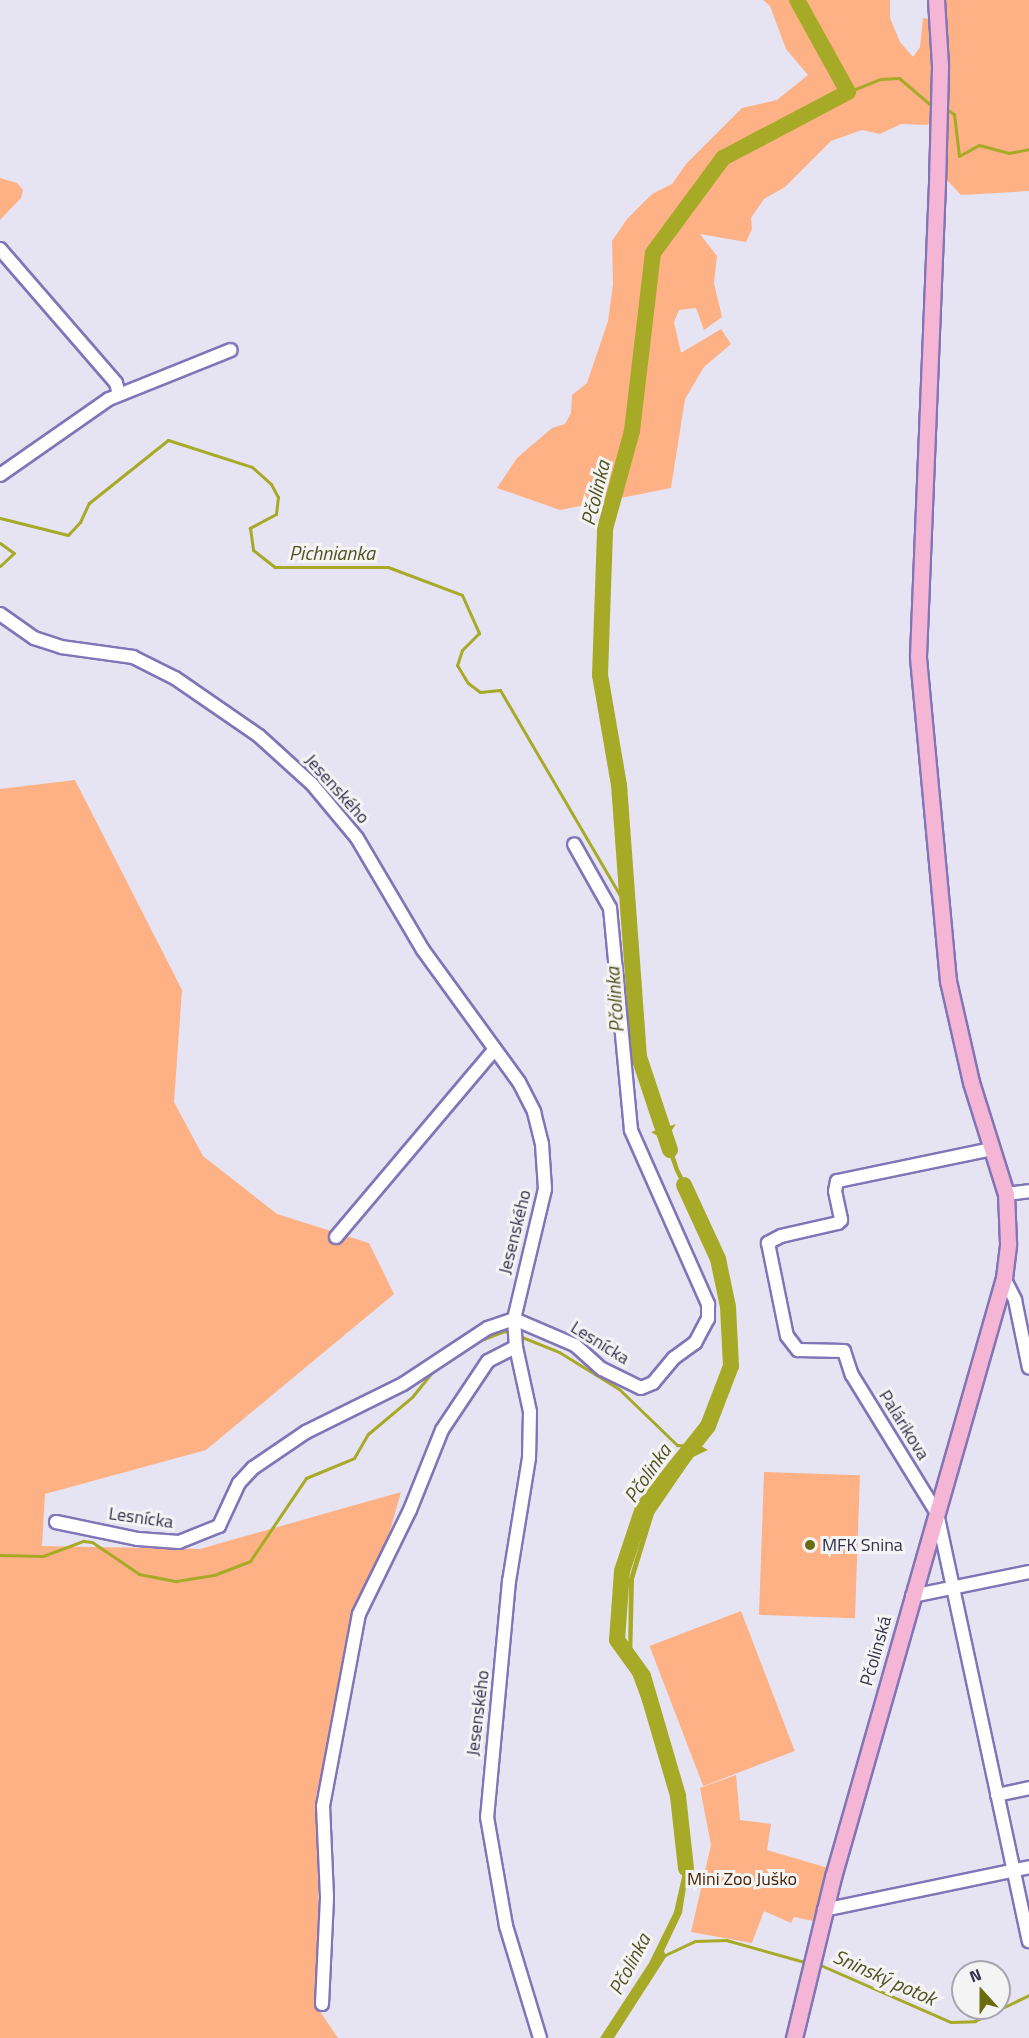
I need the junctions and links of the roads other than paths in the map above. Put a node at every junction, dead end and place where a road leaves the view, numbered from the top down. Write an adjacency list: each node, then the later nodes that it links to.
1 (936, 0): 9 (main road, Pčolinská)
2 (0, 249): 4 (street)
3 (231, 350): 4 (street)
4 (119, 394): 5 (street)
5 (0, 475)
6 (0, 614): 8 (street, Jesenského)
7 (574, 844): 14 (street, Lesnícka)
8 (494, 1050): 12 (street); 14 (street, Jesenského)
9 (992, 1149): 11 (main road, Pčolinská); 17 (street, Palárikova)
10 (1029, 1191): 11 (street)
11 (1006, 1194): 13 (main road, Pčolinská)
12 (336, 1237)
13 (1004, 1278): 16 (street); 17 (main road, Pčolinská)
14 (514, 1319): 15 (street, Jesenského); 18 (street, Lesnícka)
15 (516, 1347): 28 (street); 29 (street, Jesenského)
16 (1029, 1368)
17 (937, 1513): 20 (street, Palárikova); 21 (main road, Pčolinská)
18 (56, 1522)
19 (1029, 1572): 20 (street)
20 (951, 1589): 21 (street); 23 (street, Palárikova)
21 (912, 1596): 26 (main road, Pčolinská)
22 (1029, 1788): 23 (street)
23 (997, 1795): 25 (street, Palárikova)
24 (1029, 1867): 25 (street)
25 (1014, 1870): 26 (street); 27 (street, Palárikova)
26 (824, 1910): 30 (main road, Pčolinská)
27 (1029, 1941)
28 (322, 2004)
29 (540, 2038)
30 (794, 2038)

